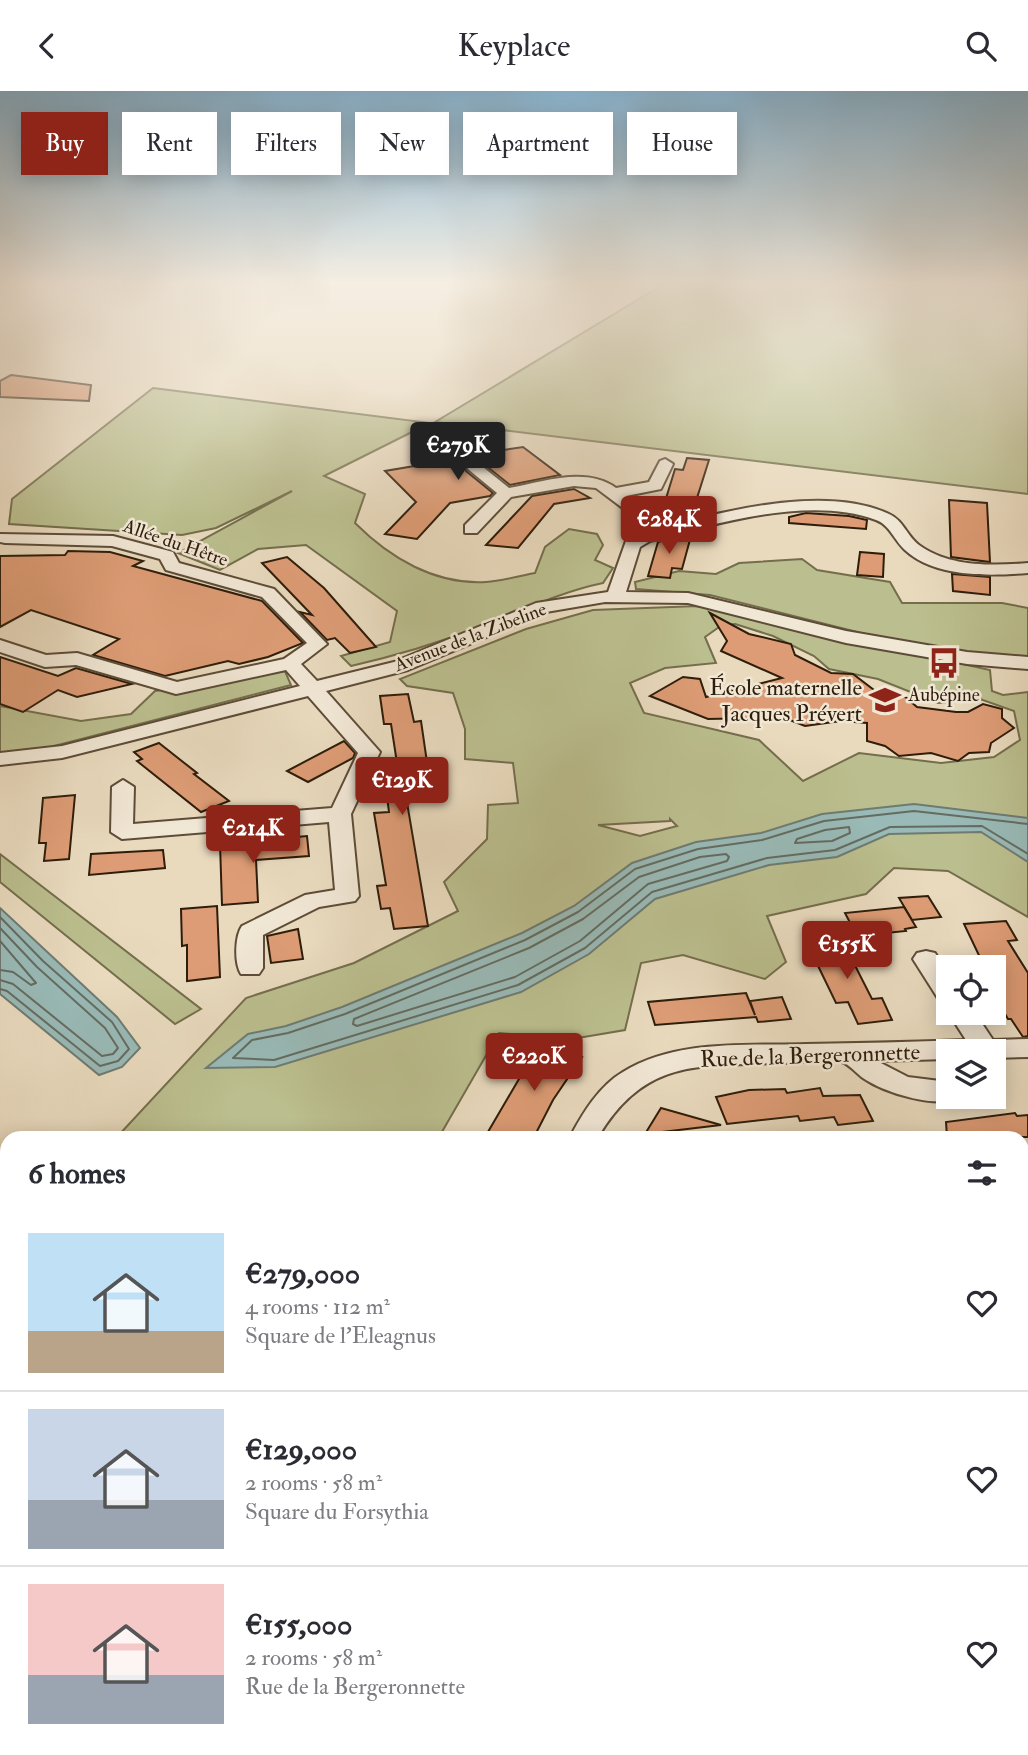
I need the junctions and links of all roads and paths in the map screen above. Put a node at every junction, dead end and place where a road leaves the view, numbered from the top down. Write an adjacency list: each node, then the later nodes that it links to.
1 (666, 464): 4 (street)
2 (473, 466): 3 (street)
3 (506, 493): 4 (street); 5 (street)
4 (615, 493): 6 (street)
5 (471, 529)
6 (665, 532): 8 (street); 9 (street)
7 (5, 538): 11 (street, Allée du Hêtre)
8 (1028, 568)
9 (616, 596): 12 (street, Avenue de la Zibeline); 13 (street, Avenue de la Zibeline)
10 (0, 646): 11 (street)
11 (290, 663): 13 (street)
12 (1028, 663)
13 (313, 687): 14 (street, Avenue de la Zibeline); 16 (street)
14 (0, 759)
15 (122, 786): 16 (street)
16 (340, 814): 18 (street)
17 (926, 959): 19 (street)
18 (250, 968)
19 (936, 975)
20 (973, 1025): 21 (street)
21 (987, 1039)
22 (850, 1053): 23 (street, Rue de la Bergeronnette); 24 (street); 25 (street, Rue de la Bergeronnette)
23 (936, 1054)
24 (936, 1091)
25 (587, 1131)

